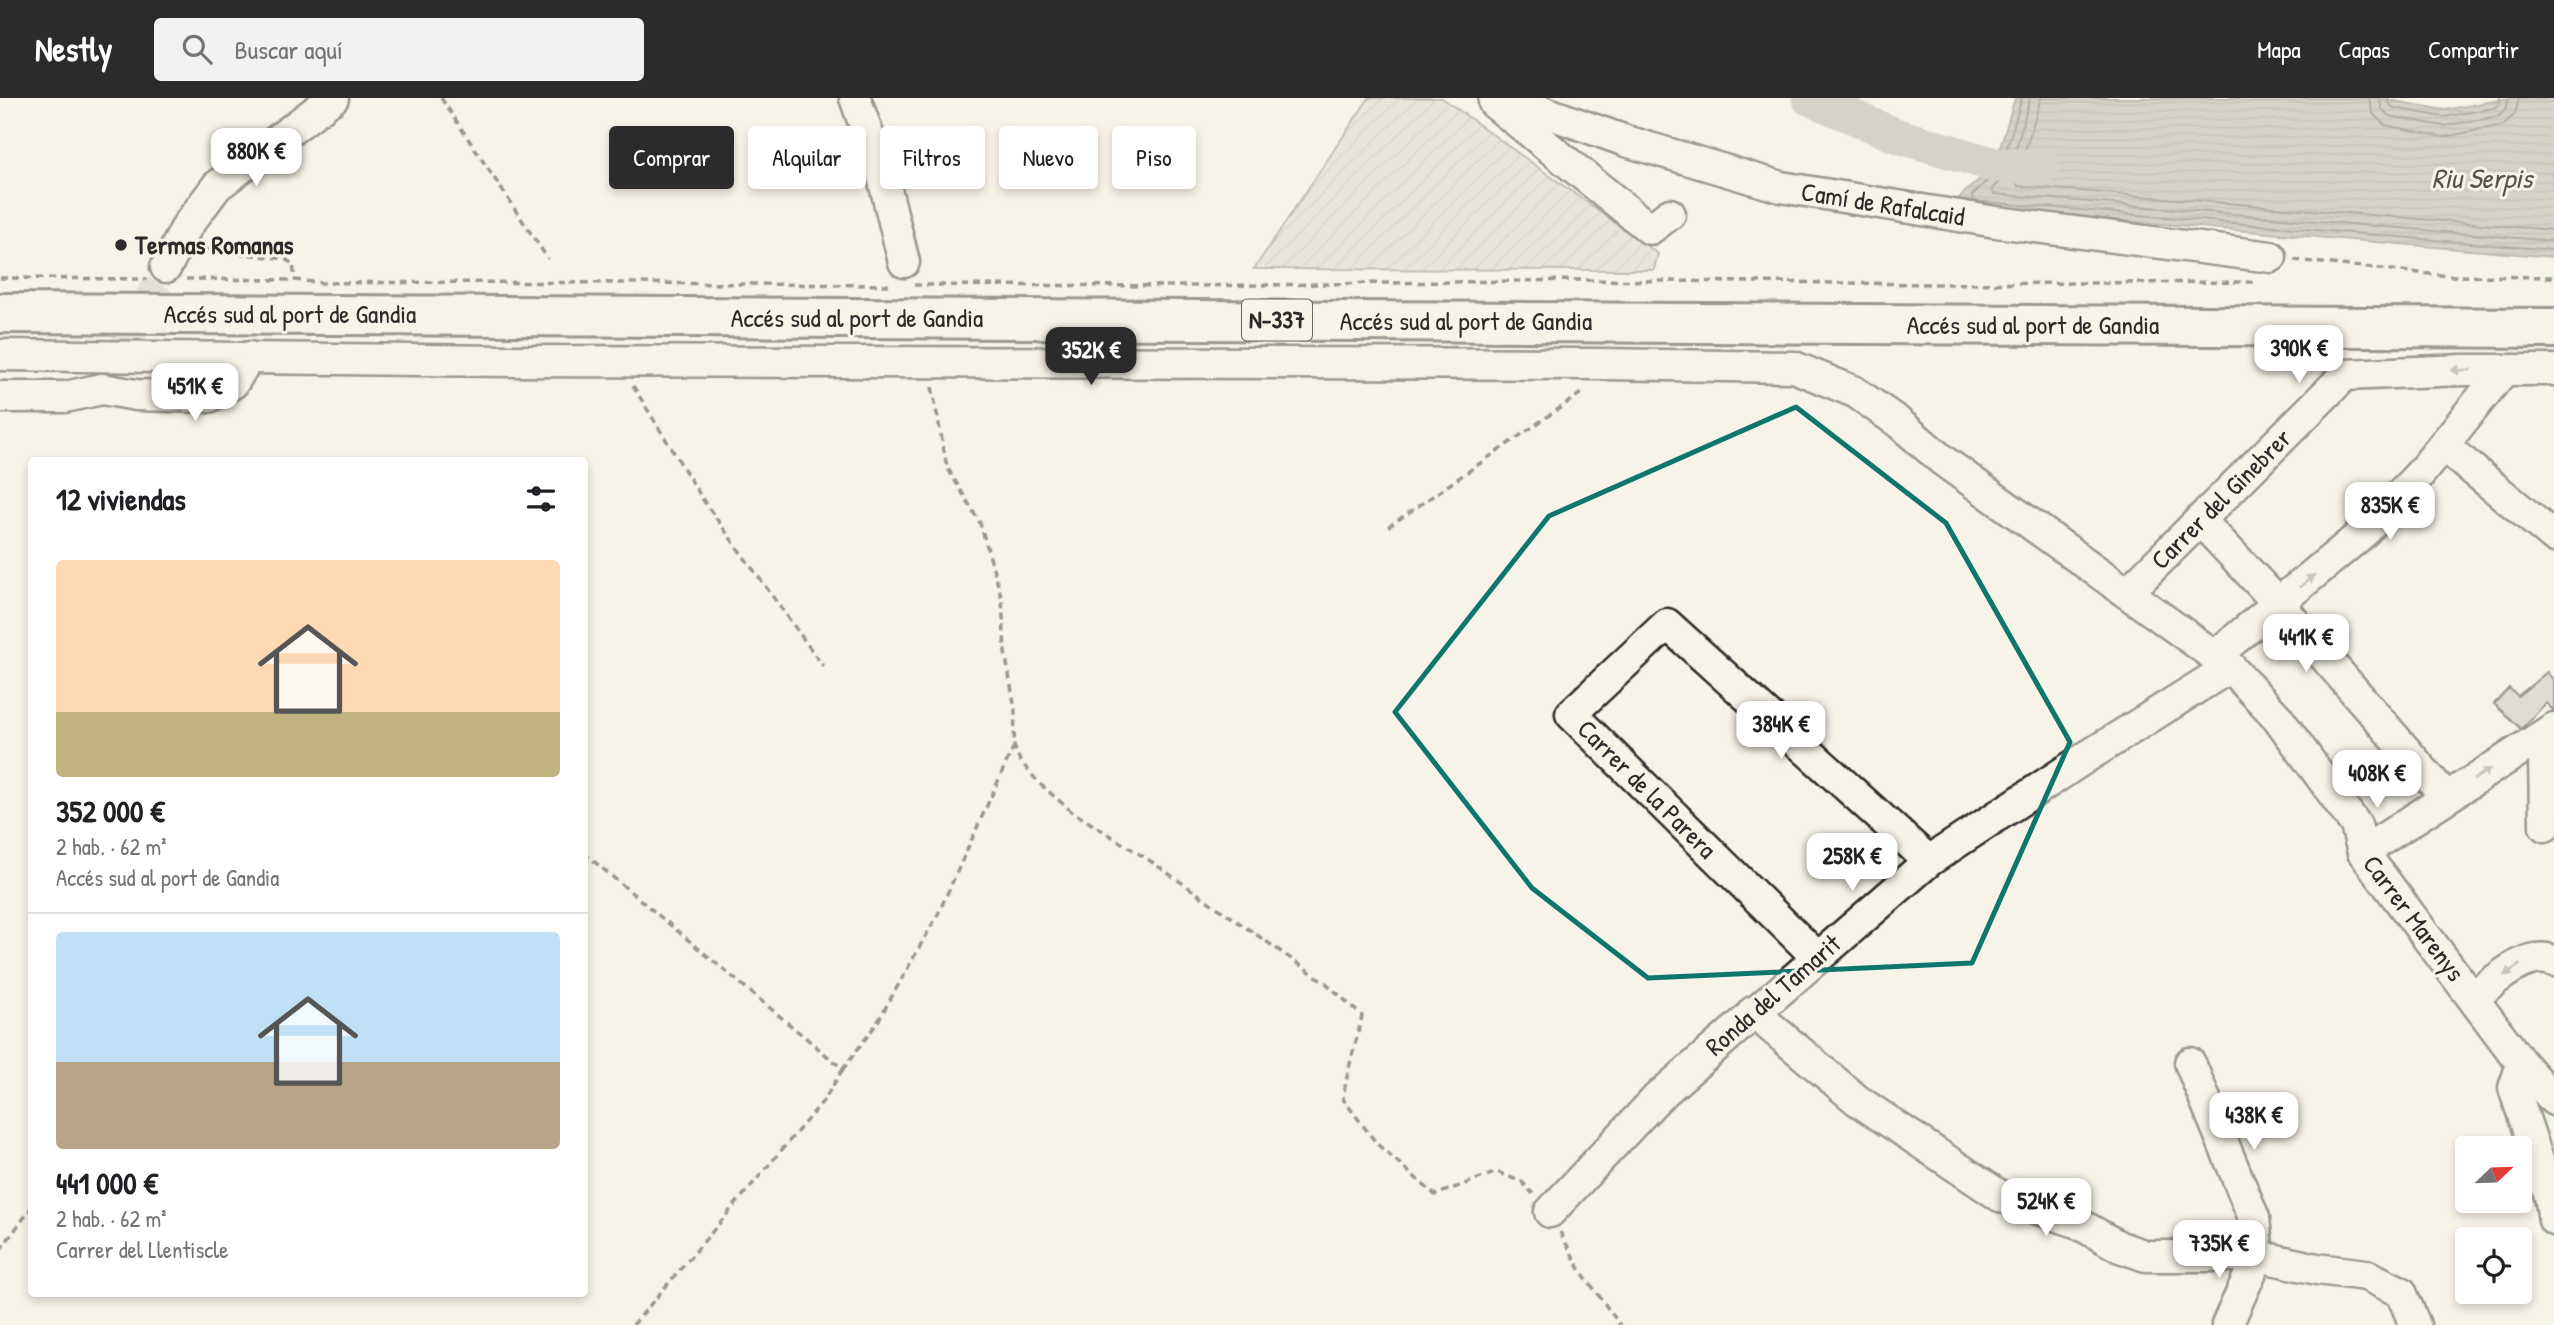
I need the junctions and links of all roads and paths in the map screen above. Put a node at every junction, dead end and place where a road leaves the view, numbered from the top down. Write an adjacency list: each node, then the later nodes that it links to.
1 (333, 98): 9 (street)
2 (441, 98): 8 (path)
3 (855, 98): 10 (street)
4 (1488, 98): 6 (street)
5 (1506, 98): 7 (street, Camí de Rafalcaid)
6 (1670, 214)
7 (2271, 257): 10 (path); 11 (path)
8 (548, 259)
9 (166, 268): 12 (path); 13 (path); 13 (path)
10 (903, 277): 13 (path)
11 (2554, 277)
12 (0, 278)
13 (295, 280)
14 (0, 313): 15 (highway, Accés sud al port de Gandia / N-337)
15 (2554, 328)
16 (0, 355): 17 (street, Carrer Marenys)
17 (249, 357): 18 (street, Carrer Marenys); 23 (street)
18 (617, 360): 19 (street, Carrer Marenys); 31 (path)
19 (927, 361): 20 (street, Carrer Marenys); 33 (path)
20 (1602, 364): 26 (path); 28 (street, Carrer Marenys)
21 (2504, 370): 22 (street, Carrer del Ginebrer); 24 (street, Ronda del Tamarit); 25 (street, Carrer del Ginebrer, one-way to 25)
22 (2554, 370)
23 (0, 397)
24 (2443, 445): 27 (street); 29 (street, Ronda del Tamarit, one-way to 24)
25 (2200, 520): 28 (street, Carrer del Ginebrer); 29 (street)
26 (1388, 527)
27 (2554, 537)
28 (2127, 593): 30 (street, Carrer Marenys)
29 (2279, 604): 30 (street, Ronda del Tamarit); 34 (street)
30 (2223, 661): 36 (street, Carrer Marenys); 38 (street, Ronda del Tamarit)
31 (823, 666)
32 (2546, 733): 34 (street, one-way to 32); 35 (street)
33 (1014, 746): 45 (path); 47 (path)
34 (2446, 797): 36 (street)
35 (2545, 826)
36 (2363, 852): 41 (street, Carrer Marenys)
37 (588, 856): 45 (path)
38 (1929, 860): 39 (street, Ronda del Tamarit); 39 (street, Carrer de la Parera)
39 (1818, 957): 42 (street, Ronda del Tamarit)
40 (2554, 961): 41 (street, one-way to 41)
41 (2473, 997): 44 (street, Carrer Marenys)
42 (1753, 1012): 47 (street, Ronda del Tamarit); 51 (street)
43 (2190, 1063): 51 (street)
44 (2522, 1064): 46 (street, Carrer Marenys); 49 (street)
45 (843, 1069): 52 (path)
46 (2554, 1100)
47 (1550, 1212): 53 (path)
48 (28, 1213): 50 (path)
49 (2554, 1220)
50 (0, 1250)
51 (2258, 1256): 54 (street); 55 (street)
52 (634, 1325)
53 (1620, 1325)
54 (2227, 1325)
55 (2415, 1325)

